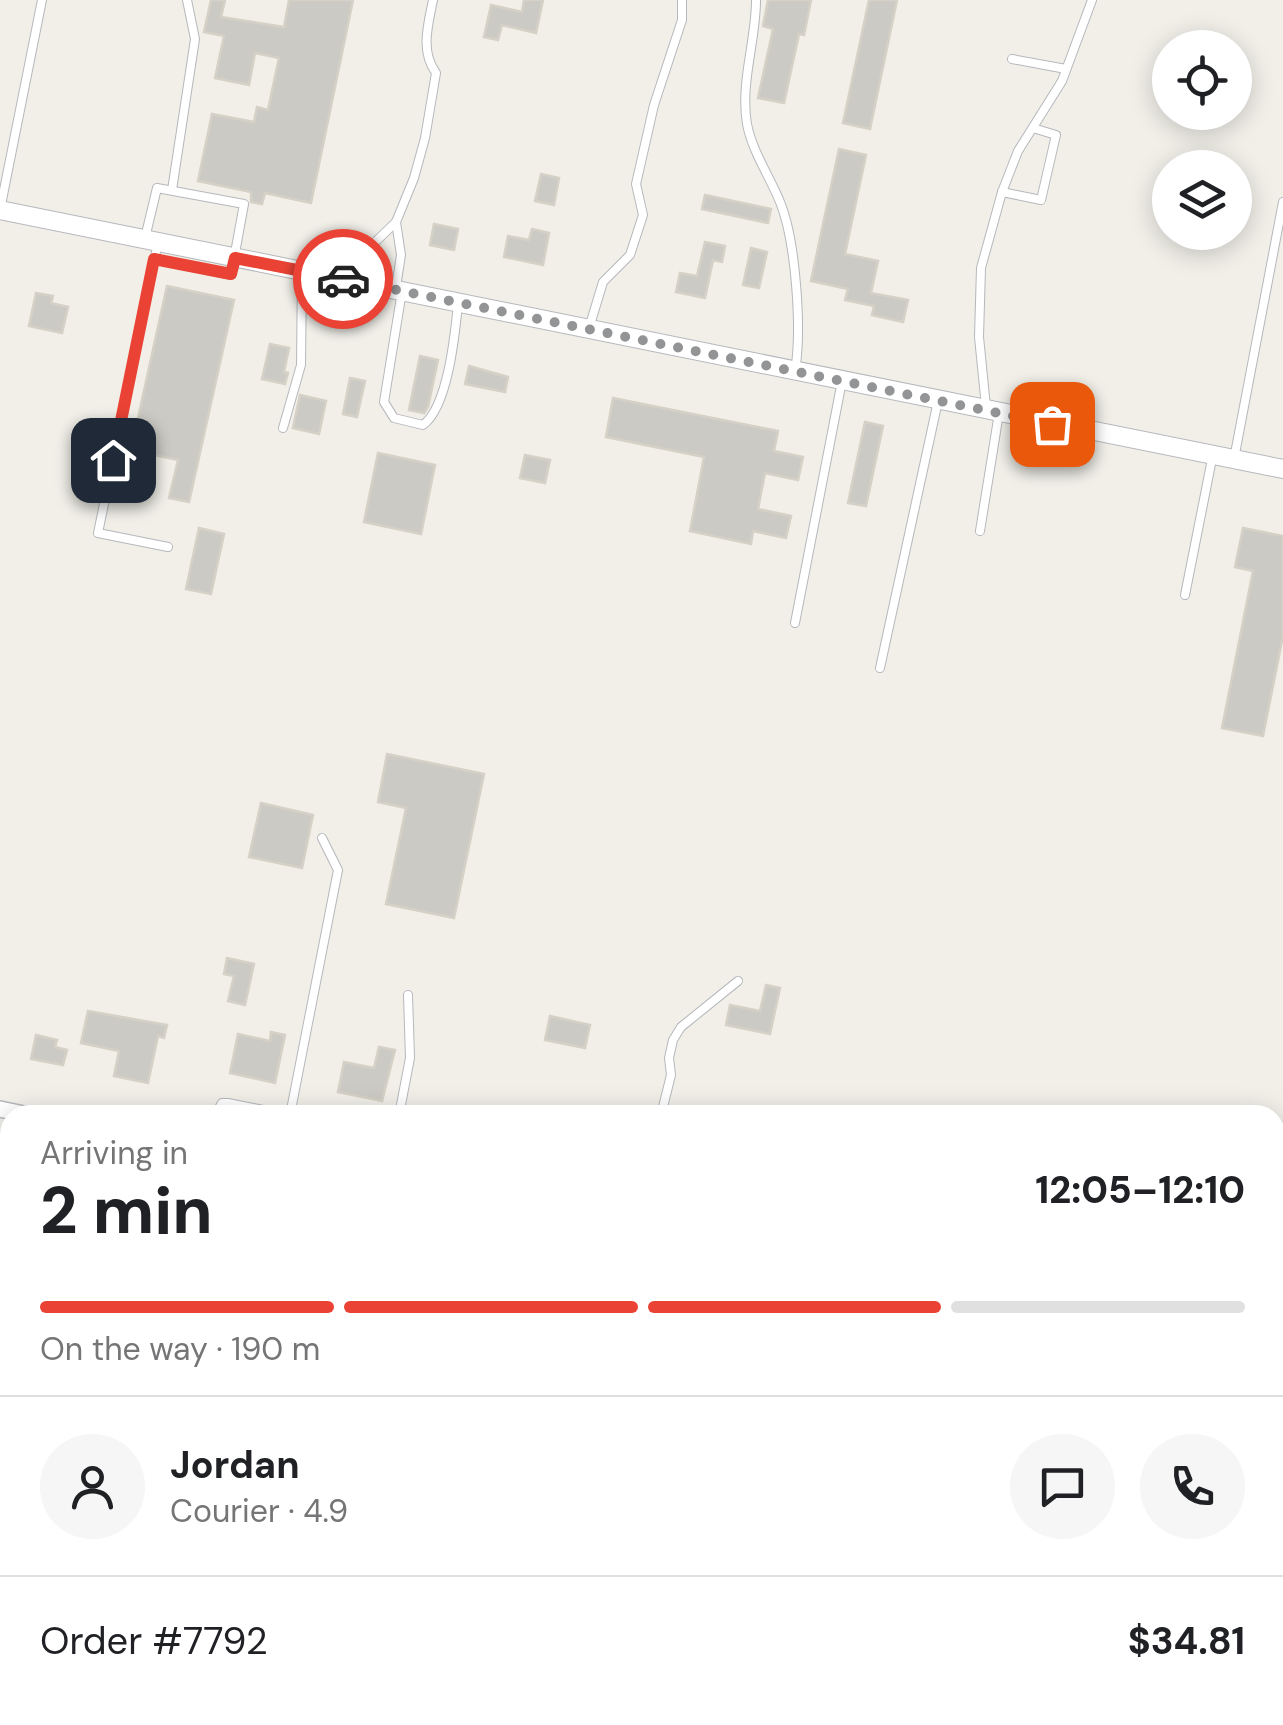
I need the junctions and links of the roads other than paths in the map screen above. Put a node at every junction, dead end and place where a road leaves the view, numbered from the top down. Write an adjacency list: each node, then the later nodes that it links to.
1 (42, 0): 13 (lane)
2 (187, 0): 10 (lane)
3 (433, 0): 14 (lane)
4 (682, 0): 21 (lane)
5 (756, 0): 22 (lane)
6 (1092, 0): 8 (lane)
7 (1012, 59): 8 (lane)
8 (1066, 69): 9 (lane)
9 (1033, 128): 11 (lane); 11 (lane)
10 (172, 190): 15 (lane); 16 (lane)
11 (1002, 192): 25 (lane)
12 (1283, 202): 28 (lane)
13 (0, 210): 15 (street)
14 (396, 222): 18 (lane); 19 (lane)
15 (152, 247): 16 (street); 31 (lane)
16 (235, 258): 17 (street)
17 (302, 271): 18 (street); 26 (lane)
18 (360, 283): 19 (street)
19 (399, 291): 20 (street); 20 (lane)
20 (458, 302): 21 (street)
21 (589, 329): 22 (street)
22 (795, 371): 23 (street)
23 (842, 381): 24 (street); 33 (lane)
24 (938, 401): 25 (street); 34 (lane)
25 (993, 412): 27 (street); 30 (lane)
26 (284, 428)
27 (1213, 454): 28 (street); 32 (lane)
28 (1234, 459): 29 (street)
29 (1283, 469)
30 (980, 531)
31 (168, 547)
32 (1185, 594)
33 (795, 623)
34 (880, 668)
35 (322, 838): 38 (lane)
36 (738, 981): 40 (lane)
37 (408, 994): 39 (lane)
38 (291, 1105)
39 (401, 1105)
40 (664, 1105)

